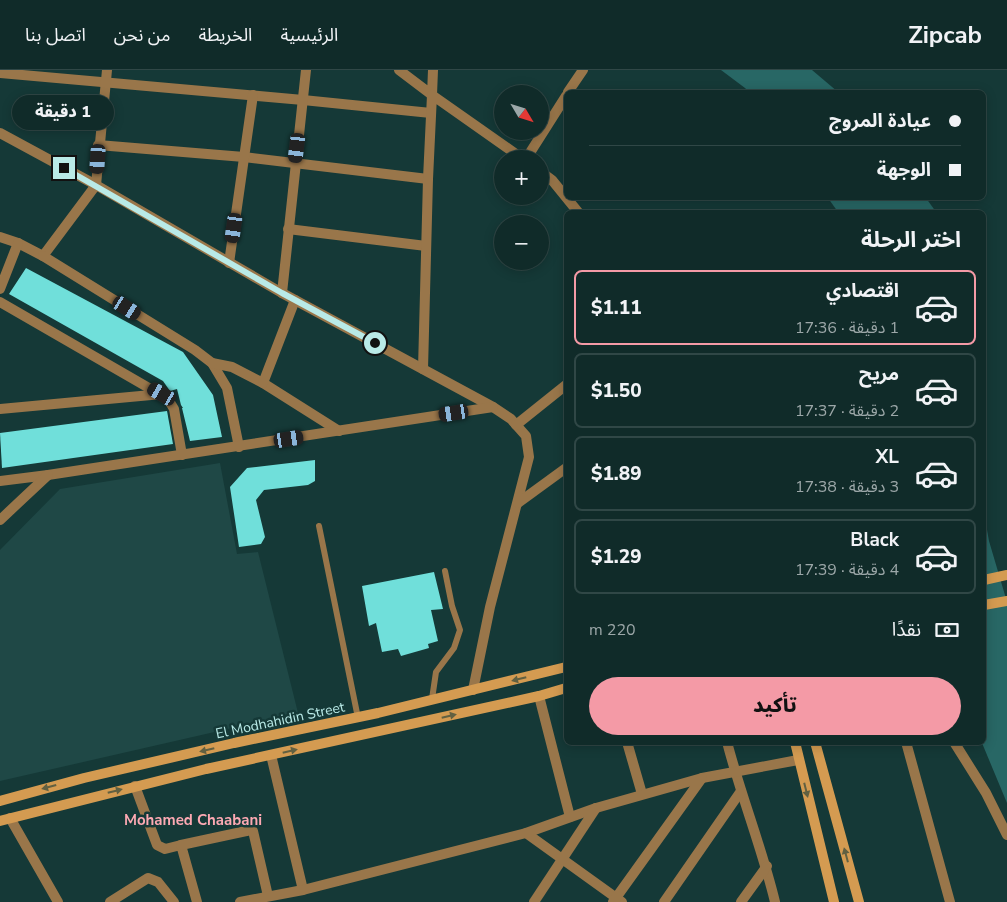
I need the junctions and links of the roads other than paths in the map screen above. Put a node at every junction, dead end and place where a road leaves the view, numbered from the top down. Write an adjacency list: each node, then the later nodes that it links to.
1 (106, 70): 7 (street)
2 (306, 70): 12 (street)
3 (399, 70): 10 (street)
4 (433, 70): 10 (street)
5 (583, 70): 8 (street)
6 (0, 73): 7 (street)
7 (105, 83): 9 (street); 15 (street)
8 (569, 90)
9 (253, 95): 12 (street); 18 (street)
10 (432, 95): 13 (street); 16 (street)
11 (564, 99): 17 (street)
12 (303, 100): 13 (street); 19 (street)
13 (431, 113): 21 (street)
14 (0, 133): 22 (street)
15 (98, 145): 18 (street); 22 (street)
16 (511, 150)
17 (530, 150)
18 (244, 157): 19 (street); 31 (street)
19 (295, 163): 21 (street); 26 (street)
20 (549, 178): 23 (street)
21 (428, 179): 29 (street)
22 (96, 185): 30 (street); 31 (street)
23 (564, 195)
24 (568, 200): 25 (street)
25 (576, 210)
26 (288, 229): 29 (street); 33 (street)
27 (0, 237): 28 (street)
28 (18, 243): 30 (street); 32 (street)
29 (426, 246): 37 (street)
30 (43, 256): 36 (street)
31 (229, 263): 33 (street)
32 (0, 289)
33 (282, 293): 34 (street)
34 (295, 300): 37 (street); 38 (street)
35 (0, 302): 40 (street)
36 (212, 363): 38 (street); 45 (street)
37 (422, 369): 41 (street)
38 (264, 383): 44 (street)
39 (564, 387): 43 (street)
40 (162, 394): 42 (street); 46 (street)
41 (493, 407): 43 (street); 44 (street)
42 (0, 409)
43 (516, 424): 50 (street)
44 (339, 431): 45 (street)
45 (239, 446): 46 (street)
46 (182, 455): 48 (street)
47 (564, 469): 50 (street)
48 (48, 475): 49 (street); 51 (street)
49 (0, 481)
50 (518, 503): 60 (street)
51 (0, 520)
52 (320, 526): 63 (lane)
53 (445, 571): 62 (lane)
54 (1006, 576): 55 (main road)
55 (986, 580)
56 (1007, 600): 57 (main road)
57 (986, 605)
58 (564, 667): 60 (main road, El Modhahidin Street, one-way to 60)
59 (564, 689): 61 (main road)
60 (473, 690): 62 (main road, El Modhahidin Street)
61 (539, 696): 70 (main road, one-way to 61); 79 (street)
62 (432, 699): 63 (main road, El Modhahidin Street)
63 (358, 718): 77 (main road, El Modhahidin Street, one-way to 77)
64 (628, 745): 76 (street)
65 (728, 745): 72 (street)
66 (795, 745): 71 (main road)
67 (816, 745): 99 (main road, one-way to 67)
68 (907, 745): 100 (street)
69 (956, 745): 82 (street)
70 (271, 755): 74 (main road); 86 (street)
71 (798, 760): 72 (street); 98 (main road, one-way to 98)
72 (735, 773): 73 (street); 75 (street)
73 (702, 778): 76 (street); 88 (street)
74 (136, 786): 80 (main road, one-way to 74); 83 (street)
75 (741, 791): 85 (street); 95 (street)
76 (642, 794): 78 (street)
77 (0, 801)
78 (596, 808): 79 (street); 84 (street)
79 (570, 817): 81 (street)
80 (5, 819): 89 (street)
81 (526, 833): 84 (street); 86 (street)
82 (1007, 835)
83 (181, 845): 87 (street); 92 (street)
84 (563, 860): 88 (street); 94 (street)
85 (766, 866): 96 (street); 97 (street)
86 (303, 890): 87 (street)
87 (268, 896): 93 (street)
88 (617, 900)
89 (58, 902)
90 (110, 902): 91 (street)
91 (174, 902)
92 (198, 902)
93 (240, 902)
94 (534, 902)
95 (664, 902)
96 (741, 902)
97 (774, 902)
98 (834, 902)
99 (859, 902)
100 (950, 902)

